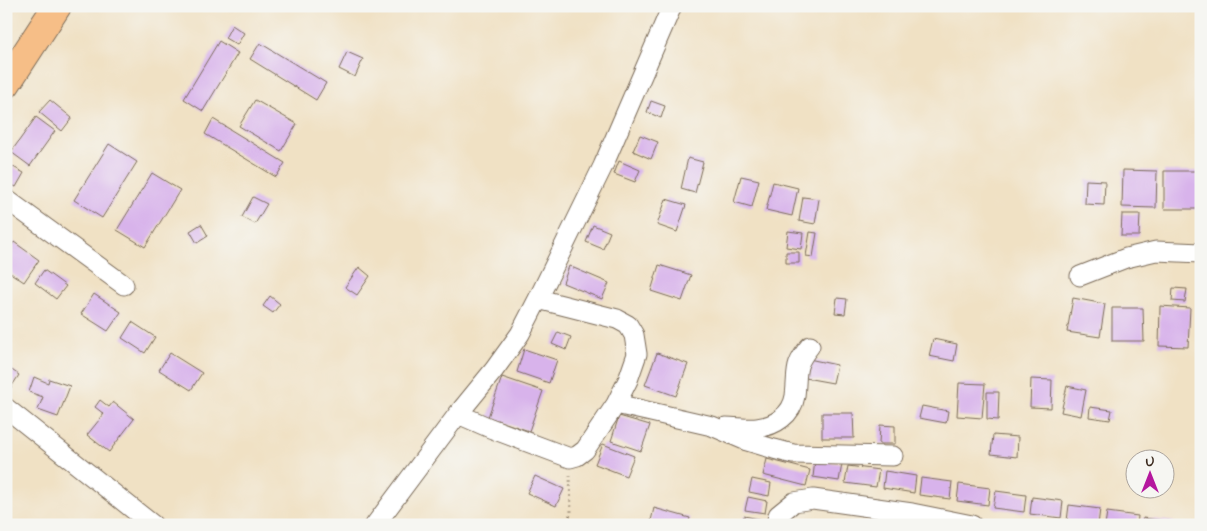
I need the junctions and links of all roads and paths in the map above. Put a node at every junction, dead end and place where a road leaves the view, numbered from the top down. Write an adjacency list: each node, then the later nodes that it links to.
1 (57, 6): 3 (highway)
2 (672, 6): 8 (street)
3 (6, 84)
4 (6, 199): 7 (street)
5 (1201, 253): 6 (street)
6 (1080, 276)
7 (124, 286)
8 (538, 299): 10 (street); 12 (street)
9 (810, 346): 13 (street)
10 (616, 404): 13 (street); 15 (street)
11 (6, 408): 16 (street)
12 (458, 414): 15 (street); 17 (street)
13 (712, 426): 14 (street)
14 (893, 456)
15 (570, 458): 18 (path)
16 (153, 525)
17 (375, 525)
18 (564, 525)
19 (776, 525): 20 (street)
20 (972, 525)

